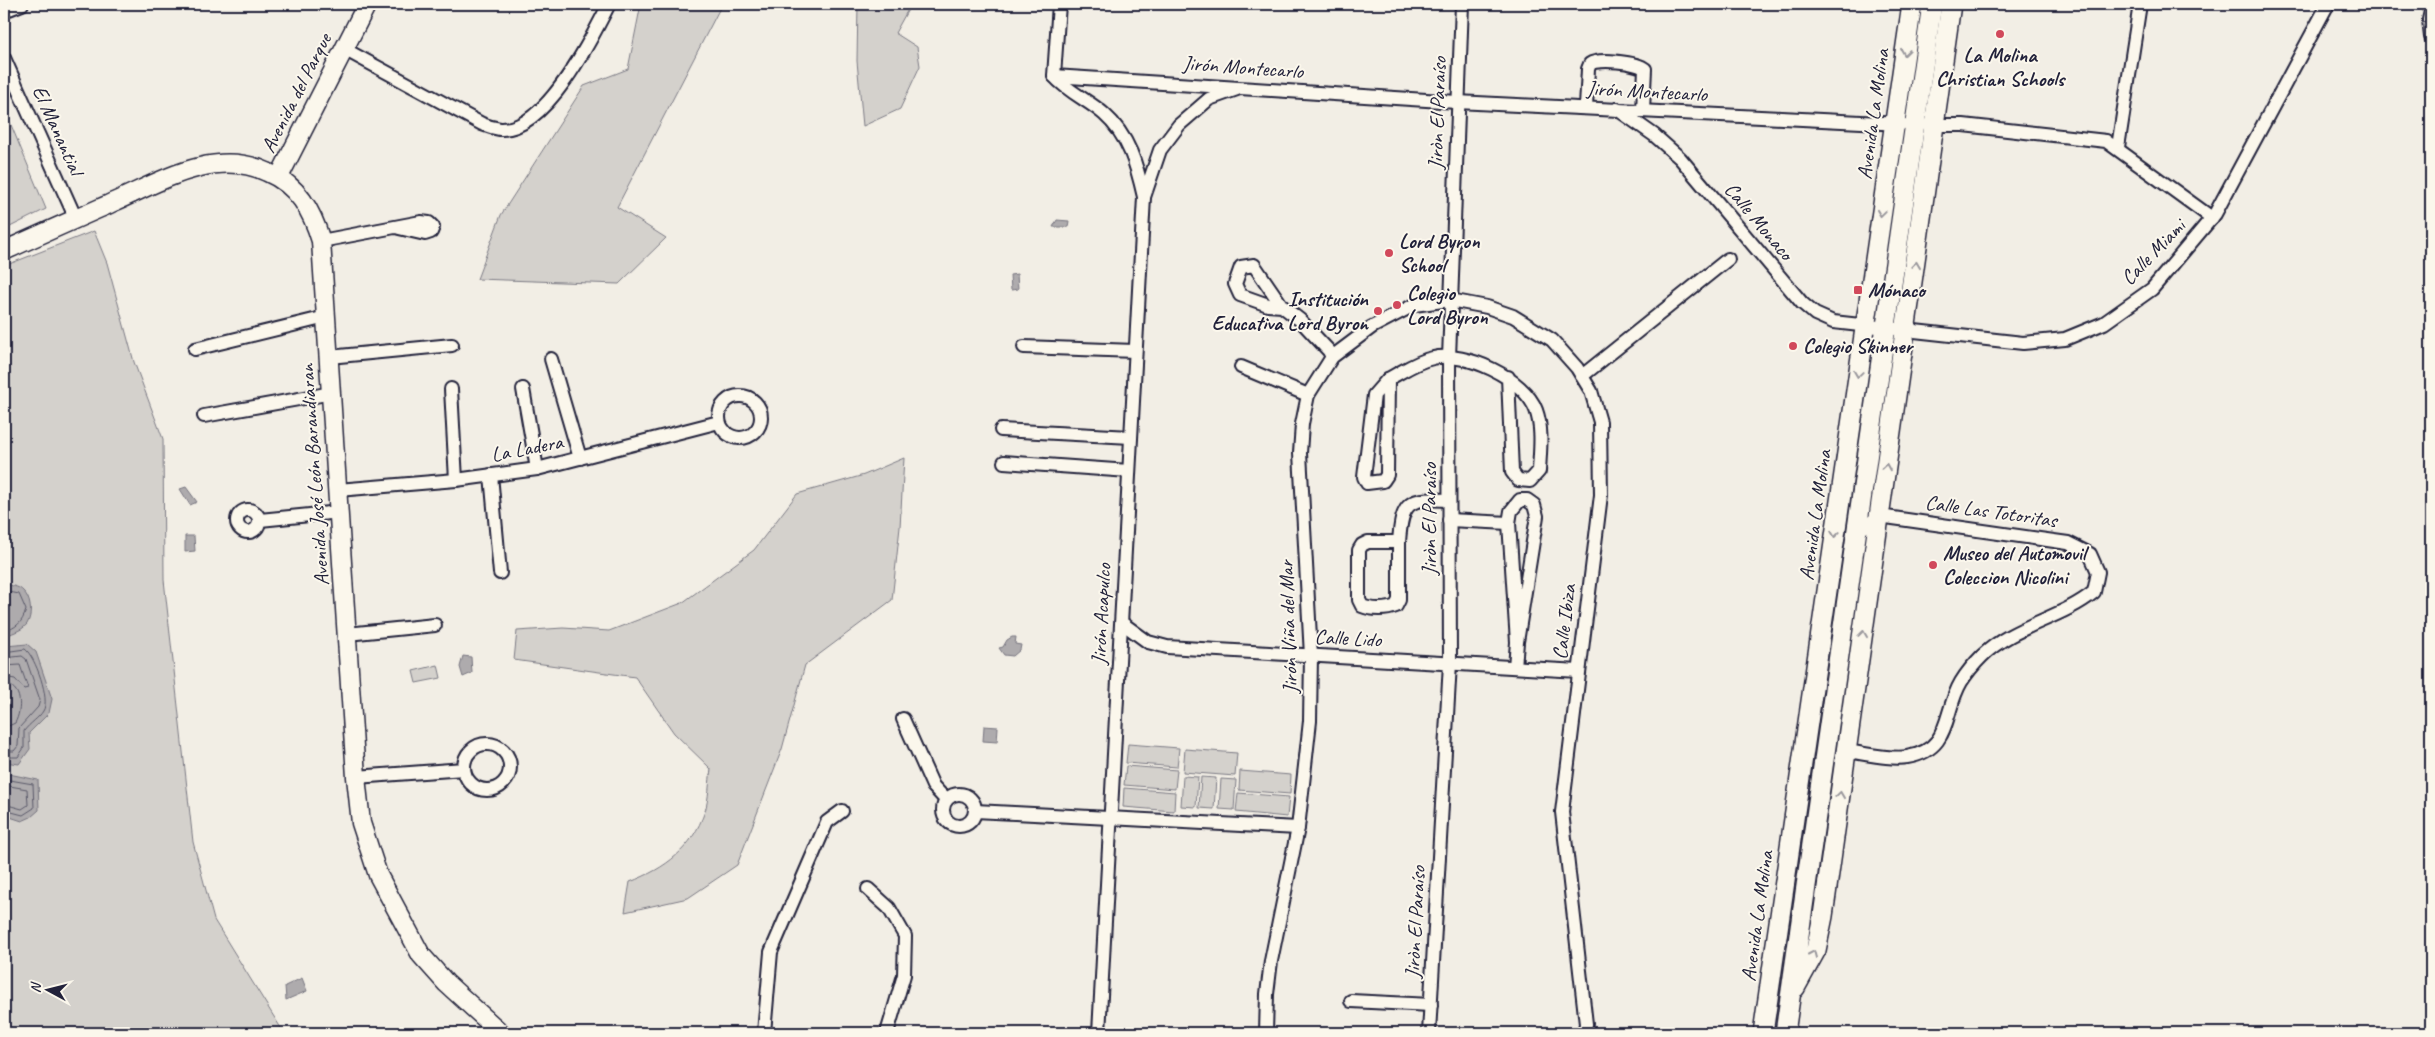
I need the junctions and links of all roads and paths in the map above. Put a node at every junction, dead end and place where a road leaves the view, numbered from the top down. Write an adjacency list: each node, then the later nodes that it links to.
1 (22, 4): 11 (street)
2 (367, 4): 14 (street, Avenida del Parque)
3 (609, 4): 14 (street)
4 (1059, 4): 16 (street)
5 (1462, 4): 18 (street, Jiròn El Paraíso)
6 (1912, 4): 22 (main road, Avenida La Molina, one-way to 22)
7 (1932, 4): 23 (main road, Avenida La Molina)
8 (1951, 4): 24 (main road, Avenida La Molina)
9 (2140, 4): 25 (street)
10 (2328, 4): 28 (street, Calle Miami)
11 (4, 11)
12 (2431, 11): 13 (street)
13 (2431, 37)
14 (344, 49): 26 (street, Avenida del Parque)
15 (4, 58): 29 (street, El Manantial)
16 (1054, 76): 17 (street, Jirón Montecarlo); 27 (street, Jirón Acapulco)
17 (1242, 87): 18 (street, Jirón Montecarlo); 27 (street, Jirón Acapulco)
18 (1458, 102): 19 (street, Jirón Montecarlo); 34 (street, Jiròn El Paraíso)
19 (1586, 107): 20 (street, Jirón Montecarlo); 21 (street)
20 (1616, 109): 21 (street, Jirón Montecarlo); 37 (street, Calle Monaco)
21 (1643, 110): 22 (street, Jirón Montecarlo)
22 (1894, 123): 23 (street, Jirón Montecarlo); 37 (main road, Avenida La Molina, one-way to 37)
23 (1915, 124): 24 (street, Jirón Montecarlo); 38 (main road, Avenida La Molina)
24 (1935, 124): 25 (street, Jirón Montecarlo); 39 (main road, Avenida La Molina, one-way to 24)
25 (2118, 147): 28 (street, Jirón Montecarlo)
26 (279, 177): 29 (street, Avenida José León Barandiaran); 31 (street, Avenida José León Barandiaran)
27 (1144, 196): 43 (street, Jirón Acapulco)
28 (2212, 218): 39 (street, Calle Miami)
29 (76, 219): 32 (street, Avenida José León Barandiaran)
30 (399, 228): 31 (street)
31 (321, 242): 36 (street, Avenida José León Barandiaran)
32 (4, 251)
33 (1728, 259): 49 (street)
34 (1450, 300): 45 (street, Jirón Viña del Mar); 46 (street, Jiròn El Paraíso); 49 (street, Calle Ibiza)
35 (1282, 306): 45 (street)
36 (326, 317): 42 (street); 44 (street, Avenida José León Barandiaran)
37 (1865, 326): 38 (street, Calle Monaco); 95 (main road, Avenida La Molina, one-way to 95)
38 (1885, 328): 39 (street, Calle Miami); 73 (main road, Avenida La Molina)
39 (1907, 330): 69 (main road, Avenida La Molina, one-way to 39)
40 (452, 345): 44 (street)
41 (1024, 347): 43 (street)
42 (195, 349)
43 (1136, 351): 59 (street, Jirón Acapulco)
44 (329, 357): 54 (street, Avenida José León Barandiaran)
45 (1332, 357): 55 (street, Jirón Viña del Mar)
46 (1449, 358): 50 (street); 51 (street); 67 (street, Jiròn El Paraíso)
47 (551, 359): 60 (street)
48 (1241, 367): 55 (street)
49 (1582, 376): 83 (street, Calle Ibiza)
50 (1508, 377): 50 (street)
51 (1388, 379): 51 (street)
52 (451, 389): 65 (street)
53 (523, 389): 62 (street)
54 (332, 393): 56 (street); 66 (street, Avenida José León Barandiaran)
55 (1308, 395): 80 (street, Jirón Viña del Mar)
56 (204, 416)
57 (719, 422): 60 (street, La Ladera)
58 (1001, 430): 59 (street)
59 (1131, 437): 63 (street, Jirón Acapulco)
60 (580, 458): 62 (street, La Ladera)
61 (1004, 462): 63 (street)
62 (537, 469): 64 (street, La Ladera)
63 (1129, 471): 76 (street, Jirón Acapulco)
64 (491, 475): 65 (street, La Ladera); 75 (street)
65 (456, 480): 66 (street, La Ladera)
66 (338, 490): 68 (street, Avenida José León Barandiaran)
67 (1449, 500): 71 (street, Jiròn El Paraíso); 74 (street)
68 (340, 512): 70 (street); 78 (street, Avenida José León Barandiaran)
69 (1879, 516): 73 (street); 85 (main road, Avenida La Molina, one-way to 69); 85 (street, Calle Las Totoritas)
70 (260, 520)
71 (1449, 520): 72 (street); 81 (street, Jiròn El Paraíso)
72 (1509, 523): 79 (street); 79 (street)
73 (1856, 533): 93 (main road, Avenida La Molina)
74 (1399, 542): 74 (street)
75 (500, 573)
76 (1122, 623): 80 (street, Calle Lido); 91 (street, Jirón Acapulco)
77 (435, 625): 78 (street)
78 (347, 634): 87 (street, Avenida José León Barandiaran)
79 (1517, 642): 82 (street)
80 (1311, 656): 81 (street, Calle Lido); 92 (street, Jirón Viña del Mar)
81 (1450, 663): 82 (street, Calle Lido); 98 (street, Jiròn El Paraíso)
82 (1515, 667): 83 (street, Calle Lido)
83 (1579, 671): 105 (street, Calle Ibiza)
84 (903, 719): 88 (street)
85 (1846, 751): 96 (main road, Avenida La Molina, one-way to 85)
86 (464, 769): 87 (street)
87 (356, 777): 99 (street, Avenida José León Barandiaran)
88 (946, 800): 90 (street); 90 (street)
89 (842, 811): 100 (street)
90 (975, 811): 91 (street)
91 (1110, 818): 92 (street); 102 (street, Jirón Acapulco)
92 (1298, 828): 103 (street, Jirón Viña del Mar)
93 (1807, 874): 95 (main road); 96 (main road, Avenida La Molina)
94 (868, 889): 101 (street)
95 (1773, 964): 106 (main road, Avenida La Molina)
96 (1790, 997): 107 (main road, Avenida La Molina)
97 (1351, 1001): 98 (street)
98 (1431, 1005): 104 (street, Jiròn El Paraíso)
99 (501, 1033)
100 (764, 1033)
101 (887, 1033)
102 (1100, 1033)
103 (1266, 1033)
104 (1429, 1033)
105 (1584, 1033)
106 (1763, 1033)
107 (1785, 1033)

